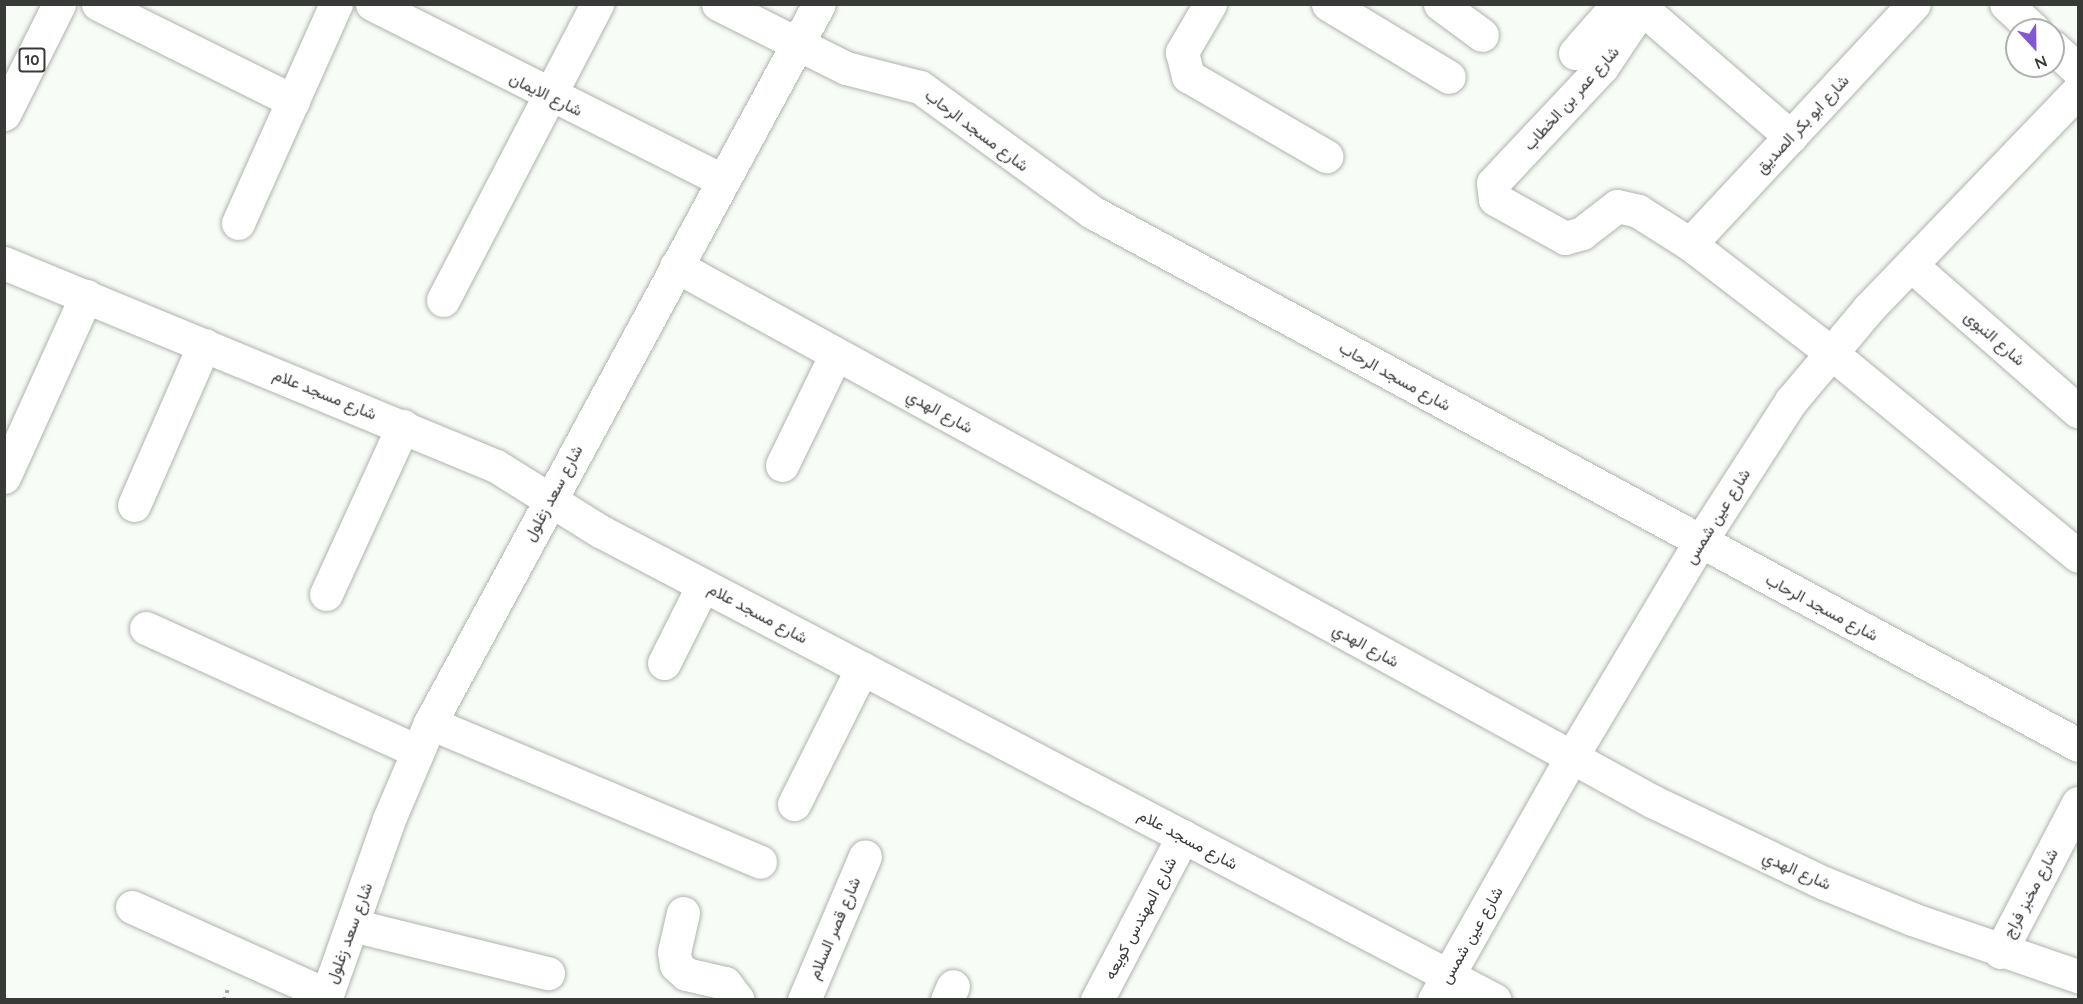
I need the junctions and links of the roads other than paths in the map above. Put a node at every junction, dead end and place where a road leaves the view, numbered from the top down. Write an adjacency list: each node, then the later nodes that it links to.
1 (98, 4): 22 (street)
2 (336, 4): 22 (street)
3 (372, 4): 21 (street, شارع الايمان)
4 (597, 4): 21 (street)
5 (718, 4): 16 (street, شارع مسجد الرحاب)
6 (819, 4): 16 (street, شارع سعد زغلول)
7 (1210, 4): 26 (street)
8 (1328, 4): 20 (street)
9 (1440, 4): 15 (street)
10 (1914, 4): 25 (street, شارع ابو بكر الصديق)
11 (2006, 4): 14 (street)
12 (1635, 6): 17 (street); 25 (street); 29 (street, شارع عمر بن الخطاب)
13 (53, 8): 24 (street, 10)
14 (2021, 18)
15 (1482, 35)
16 (796, 43): 27 (street, شارع سعد زغلول); 44 (street, شارع مسجد الرحاب)
17 (1575, 53)
18 (2065, 58): 19 (street)
19 (2079, 70)
20 (1449, 77)
21 (550, 95): 27 (street, شارع الايمان); 34 (street)
22 (293, 101): 28 (street)
23 (2072, 111): 32 (street, شارع عين شمس)
24 (4, 114)
25 (1791, 137): 29 (street, شارع ابو بكر الصديق)
26 (1326, 156)
27 (722, 180): 31 (street, شارع سعد زغلول)
28 (238, 223)
29 (1690, 244): 36 (street)
30 (4, 263): 33 (street, شارع مسجد علام)
31 (675, 266): 37 (street, شارع الهدي); 42 (street, شارع سعد زغلول)
32 (1911, 266): 36 (street, شارع عين شمس); 38 (street, شارع النبوى)
33 (86, 296): 35 (street, شارع مسجد علام); 41 (street)
34 (442, 300)
35 (204, 345): 39 (street, شارع مسجد علام); 43 (street)
36 (1830, 352): 44 (street, شارع عين شمس); 45 (street)
37 (836, 354): 40 (street); 53 (street, شارع الهدي)
38 (2079, 411)
39 (403, 426): 42 (street, شارع مسجد علام); 47 (street)
40 (782, 465)
41 (4, 477)
42 (549, 500): 46 (street, شارع مسجد علام); 51 (street, شارع سعد زغلول)
43 (134, 505)
44 (1700, 542): 52 (street, شارع مسجد الرحاب); 53 (street, شارع عين شمس)
45 (2079, 556)
46 (703, 585): 49 (street); 50 (street, شارع مسجد علام)
47 (326, 594)
48 (146, 628): 51 (street)
49 (664, 663)
50 (862, 668): 55 (street); 56 (street, شارع مسجد علام)
51 (424, 737): 58 (street); 61 (street, شارع سعد زغلول)
52 (2079, 745)
53 (1571, 758): 62 (street, شارع الهدي); 65 (street, شارع عين شمس)
54 (2079, 803): 62 (street, شارع مخبز فراج)
55 (794, 804)
56 (1183, 836): 65 (street, شارع مسجد علام); 69 (street, شارع المهندس كويعه)
57 (864, 856): 68 (street, شارع قصر السلام)
58 (760, 862)
59 (132, 906): 66 (street)
60 (683, 913): 67 (street)
61 (352, 925): 63 (street); 66 (street, شارع سعد زغلول)
62 (2000, 952): 64 (street, شارع الهدي)
63 (548, 973)
64 (2079, 976)
65 (1441, 987): 70 (street, شارع مسجد علام)
66 (326, 997)
67 (738, 999)
68 (804, 999)
69 (1097, 999)
70 (1496, 999)

